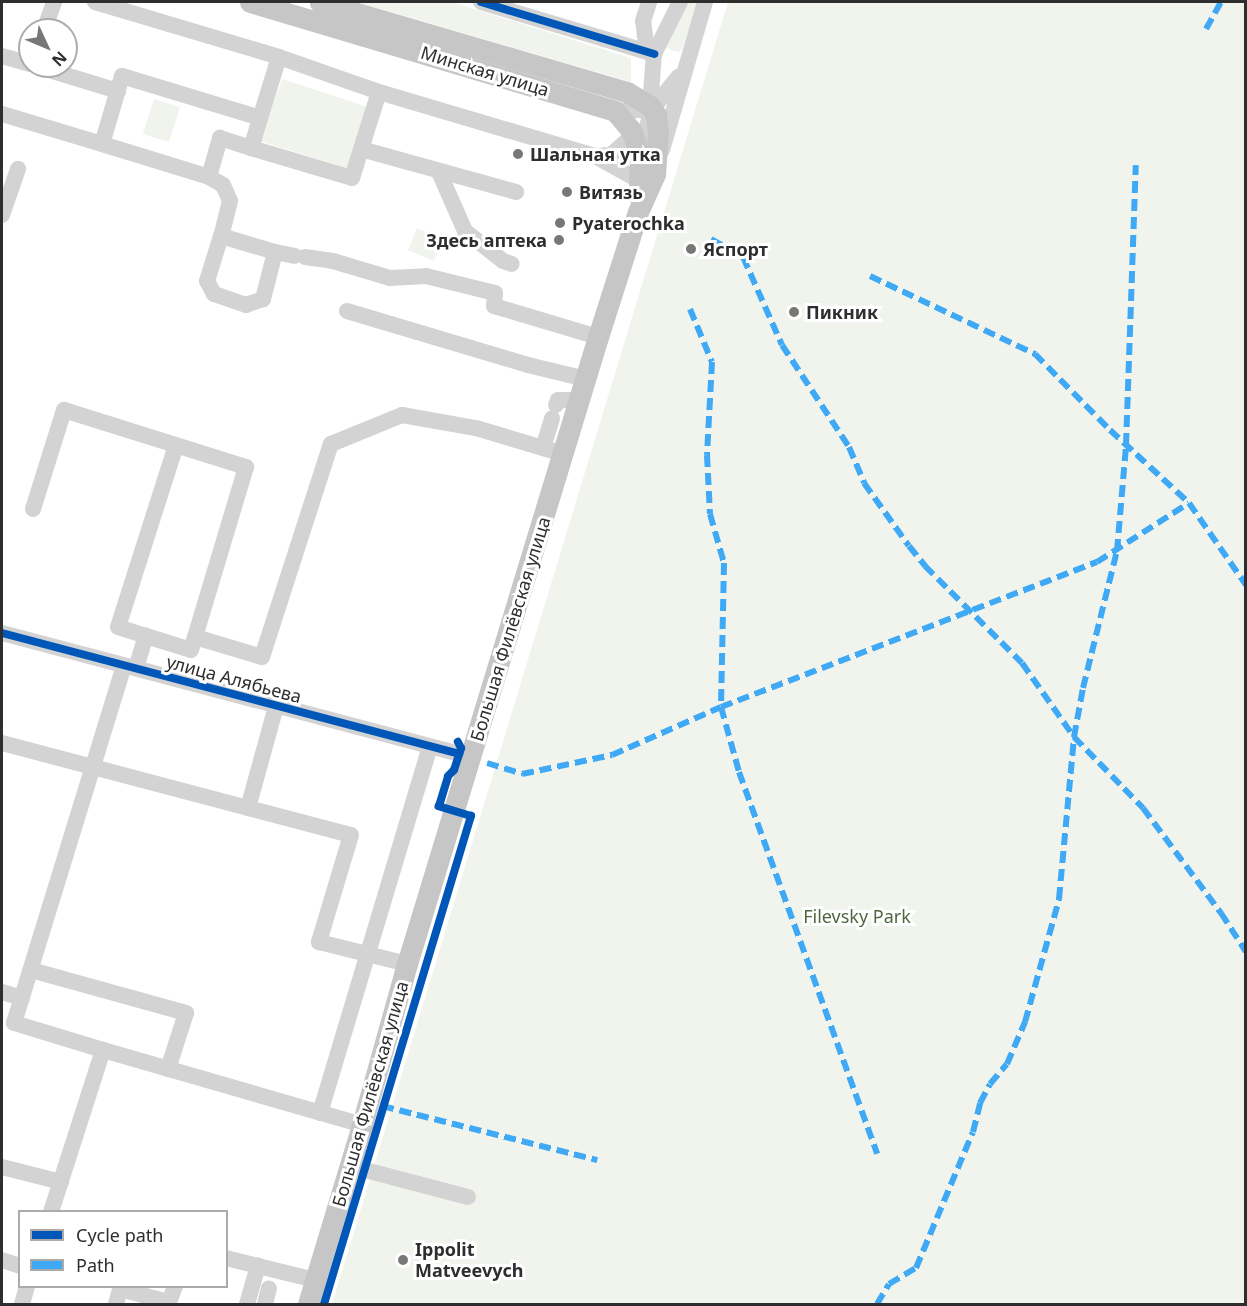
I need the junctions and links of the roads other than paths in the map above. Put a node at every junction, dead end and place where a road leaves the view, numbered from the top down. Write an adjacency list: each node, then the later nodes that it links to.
1 (54, 2): 9 (street)
2 (95, 2): 12 (street)
3 (250, 2): 21 (main road, Минская улица)
4 (320, 2): 17 (main road, Минская улица)
5 (481, 2): 10 (street)
6 (649, 2): 10 (street)
7 (680, 2): 10 (street)
8 (705, 2): 13 (street, Большая Филёвская улица)
9 (48, 18)
10 (651, 53): 15 (street)
11 (2, 56): 14 (street)
12 (279, 57): 19 (street); 23 (street)
13 (689, 60): 20 (street, Большая Филёвская улица); 32 (street, Большая Филёвская улица)
14 (18, 61)
15 (653, 73): 17 (street); 20 (street)
16 (75, 78): 18 (street)
17 (616, 88): 20 (main road, Минская улица)
18 (118, 91): 23 (street); 24 (street)
19 (379, 92): 27 (street); 28 (street)
20 (650, 106): 21 (street); 25 (street); 32 (main road)
21 (615, 111): 25 (main road)
22 (2, 114): 24 (street)
23 (260, 118): 26 (street)
24 (102, 144): 31 (street)
25 (637, 145): 28 (street); 32 (main road)
26 (251, 148): 27 (street); 31 (street)
27 (361, 149): 30 (street)
28 (595, 156): 32 (street)
29 (18, 169): 34 (street)
30 (439, 172): 33 (street); 37 (street)
31 (208, 177): 35 (street)
32 (647, 178): 39 (main road, Большая Филёвская улица)
33 (516, 192)
34 (2, 215)
35 (221, 236): 36 (street); 36 (street)
36 (275, 252): 39 (street)
37 (512, 264)
38 (347, 311): 40 (street)
39 (598, 337): 40 (main road, Большая Филёвская улица)
40 (586, 379): 41 (main road, Большая Филёвская улица)
41 (579, 400): 43 (main road, Большая Филёвская улица); 43 (street)
42 (176, 445): 44 (street); 46 (street); 47 (street)
43 (553, 451): 47 (street); 52 (main road, Большая Филёвская улица)
44 (33, 509)
45 (2, 633): 48 (street, улица Алябьева)
46 (146, 636): 47 (street); 48 (street)
47 (195, 638)
48 (130, 667): 49 (street, улица Алябьева); 53 (street)
49 (276, 706): 51 (street, улица Алябьева); 54 (street)
50 (2, 743): 53 (street)
51 (430, 747): 52 (street, улица Алябьева); 55 (street)
52 (471, 758): 56 (main road, Большая Филёвская улица)
53 (91, 767): 54 (street); 57 (street)
54 (248, 808): 55 (street)
55 (368, 955): 56 (street); 62 (street)
56 (407, 964): 63 (main road, Большая Филёвская улица)
57 (31, 970): 59 (street); 61 (street)
58 (2, 992): 59 (street)
59 (22, 998): 60 (street)
60 (103, 1050): 61 (street); 66 (street)
61 (168, 1069): 62 (street)
62 (320, 1113): 63 (street)
63 (362, 1125): 64 (main road, Большая Филёвская улица)
64 (350, 1166): 67 (street); 73 (main road, Большая Филёвская улица)
65 (2, 1167): 66 (street)
66 (61, 1182): 68 (street)
67 (468, 1197)
68 (52, 1210)
69 (228, 1258): 72 (street)
70 (2, 1260): 71 (street)
71 (18, 1265)
72 (258, 1266): 73 (street); 78 (street)
73 (315, 1280): 79 (main road, Большая Филёвская улица)
74 (27, 1288): 77 (street)
75 (175, 1288): 76 (street)
76 (116, 1293)
77 (22, 1305)
78 (247, 1305)
79 (308, 1305)

